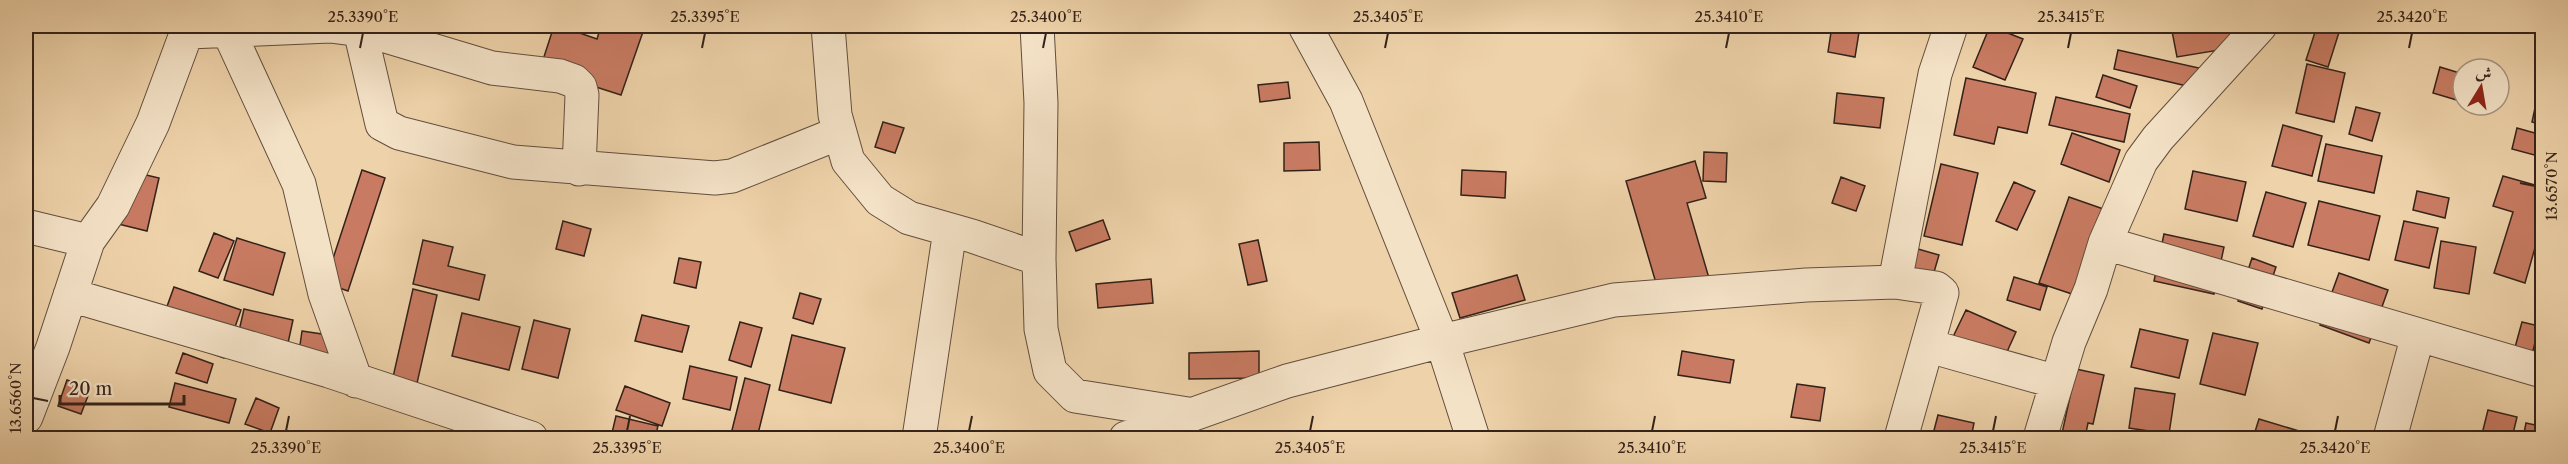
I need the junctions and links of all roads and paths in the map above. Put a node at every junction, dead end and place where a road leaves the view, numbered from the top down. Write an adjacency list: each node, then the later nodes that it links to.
1 (828, 26): 9 (street)
2 (1037, 26): 15 (street)
3 (1305, 26): 19 (street)
4 (1951, 26): 16 (street)
5 (2260, 26): 14 (street)
6 (188, 29): 7 (street); 13 (street)
7 (228, 30): 8 (street); 22 (street)
8 (360, 30): 10 (street); 10 (street)
9 (839, 133): 10 (street); 12 (street)
10 (579, 169)
11 (26, 226): 13 (street)
12 (951, 230): 15 (street); 28 (street)
13 (88, 241): 17 (street)
14 (2105, 243): 18 (street); 23 (street)
15 (1039, 259): 26 (street)
16 (1894, 282): 19 (street); 20 (street)
17 (70, 295): 22 (street); 24 (street)
18 (2418, 335): 21 (street); 33 (street)
19 (1442, 340): 26 (street); 30 (street)
20 (1929, 346): 23 (street); 31 (street)
21 (2542, 371)
22 (356, 381): 25 (street)
23 (2057, 382): 32 (street)
24 (26, 417)
25 (453, 426): 27 (street)
26 (1192, 427): 29 (street)
27 (531, 438)
28 (919, 438)
29 (1126, 438)
30 (1473, 438)
31 (1901, 438)
32 (2040, 438)
33 (2390, 438)

